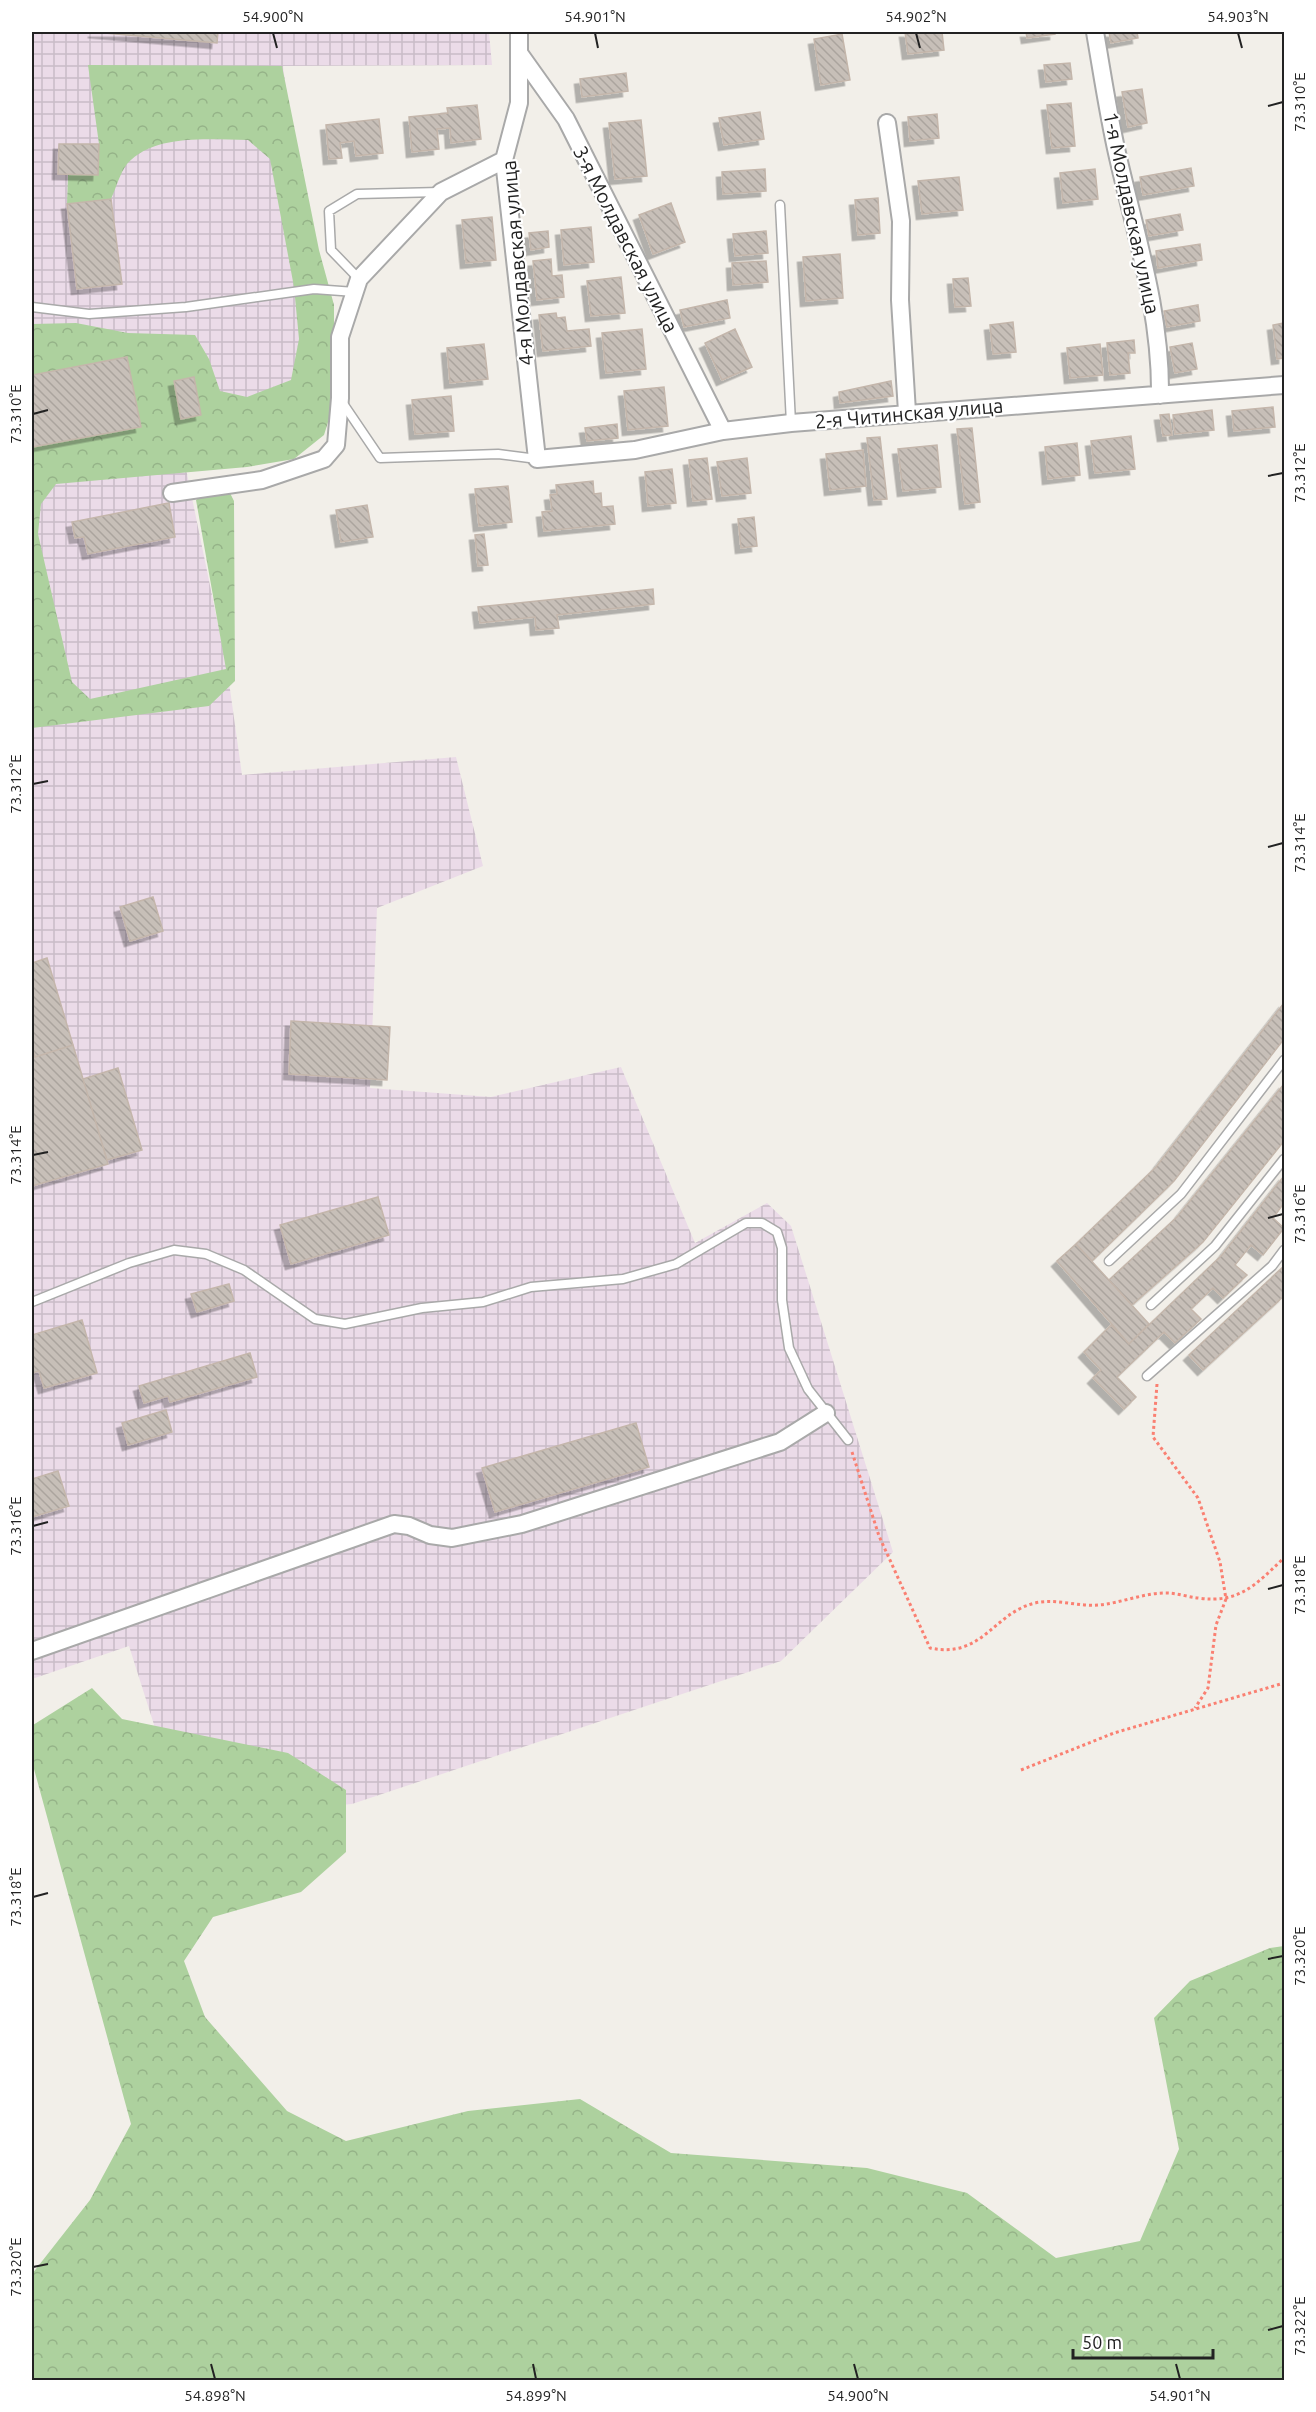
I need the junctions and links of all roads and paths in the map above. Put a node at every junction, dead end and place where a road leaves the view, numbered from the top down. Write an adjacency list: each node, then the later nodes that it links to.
1 (519, 32): 3 (street, 4-я Молдавская улица)
2 (1095, 32): 11 (street, 1-я Молдавская улица)
3 (519, 53): 5 (street, 4-я Молдавская улица); 15 (street, 3-я Молдавская улица)
4 (887, 123): 13 (street)
5 (504, 160): 6 (street); 16 (street, 4-я Молдавская улица)
6 (441, 192): 8 (street); 8 (lane)
7 (780, 205): 14 (lane)
8 (357, 285): 9 (lane); 12 (street)
9 (32, 307)
10 (1284, 385): 11 (street, 2-я Читинская улица)
11 (1160, 394): 13 (street, 2-я Читинская улица)
12 (340, 398): 16 (lane); 17 (street)
13 (907, 412): 14 (street, 2-я Читинская улица)
14 (791, 423): 15 (street, 2-я Читинская улица)
15 (723, 431): 16 (street, 2-я Читинская улица)
16 (537, 459)
17 (172, 493)
18 (1284, 1060): 21 (lane)
19 (1284, 1159): 23 (lane)
20 (1284, 1250): 24 (lane)
21 (1109, 1261)
22 (32, 1302): 26 (lane)
23 (1151, 1305)
24 (1158, 1366): 25 (lane); 29 (path)
25 (1147, 1376)
26 (826, 1413): 27 (lane); 30 (street)
27 (848, 1440): 29 (path)
28 (1284, 1558): 29 (path)
29 (1226, 1599): 32 (path)
30 (32, 1651)
31 (1284, 1683): 32 (path)
32 (1196, 1708): 33 (path)
33 (1021, 1770)

